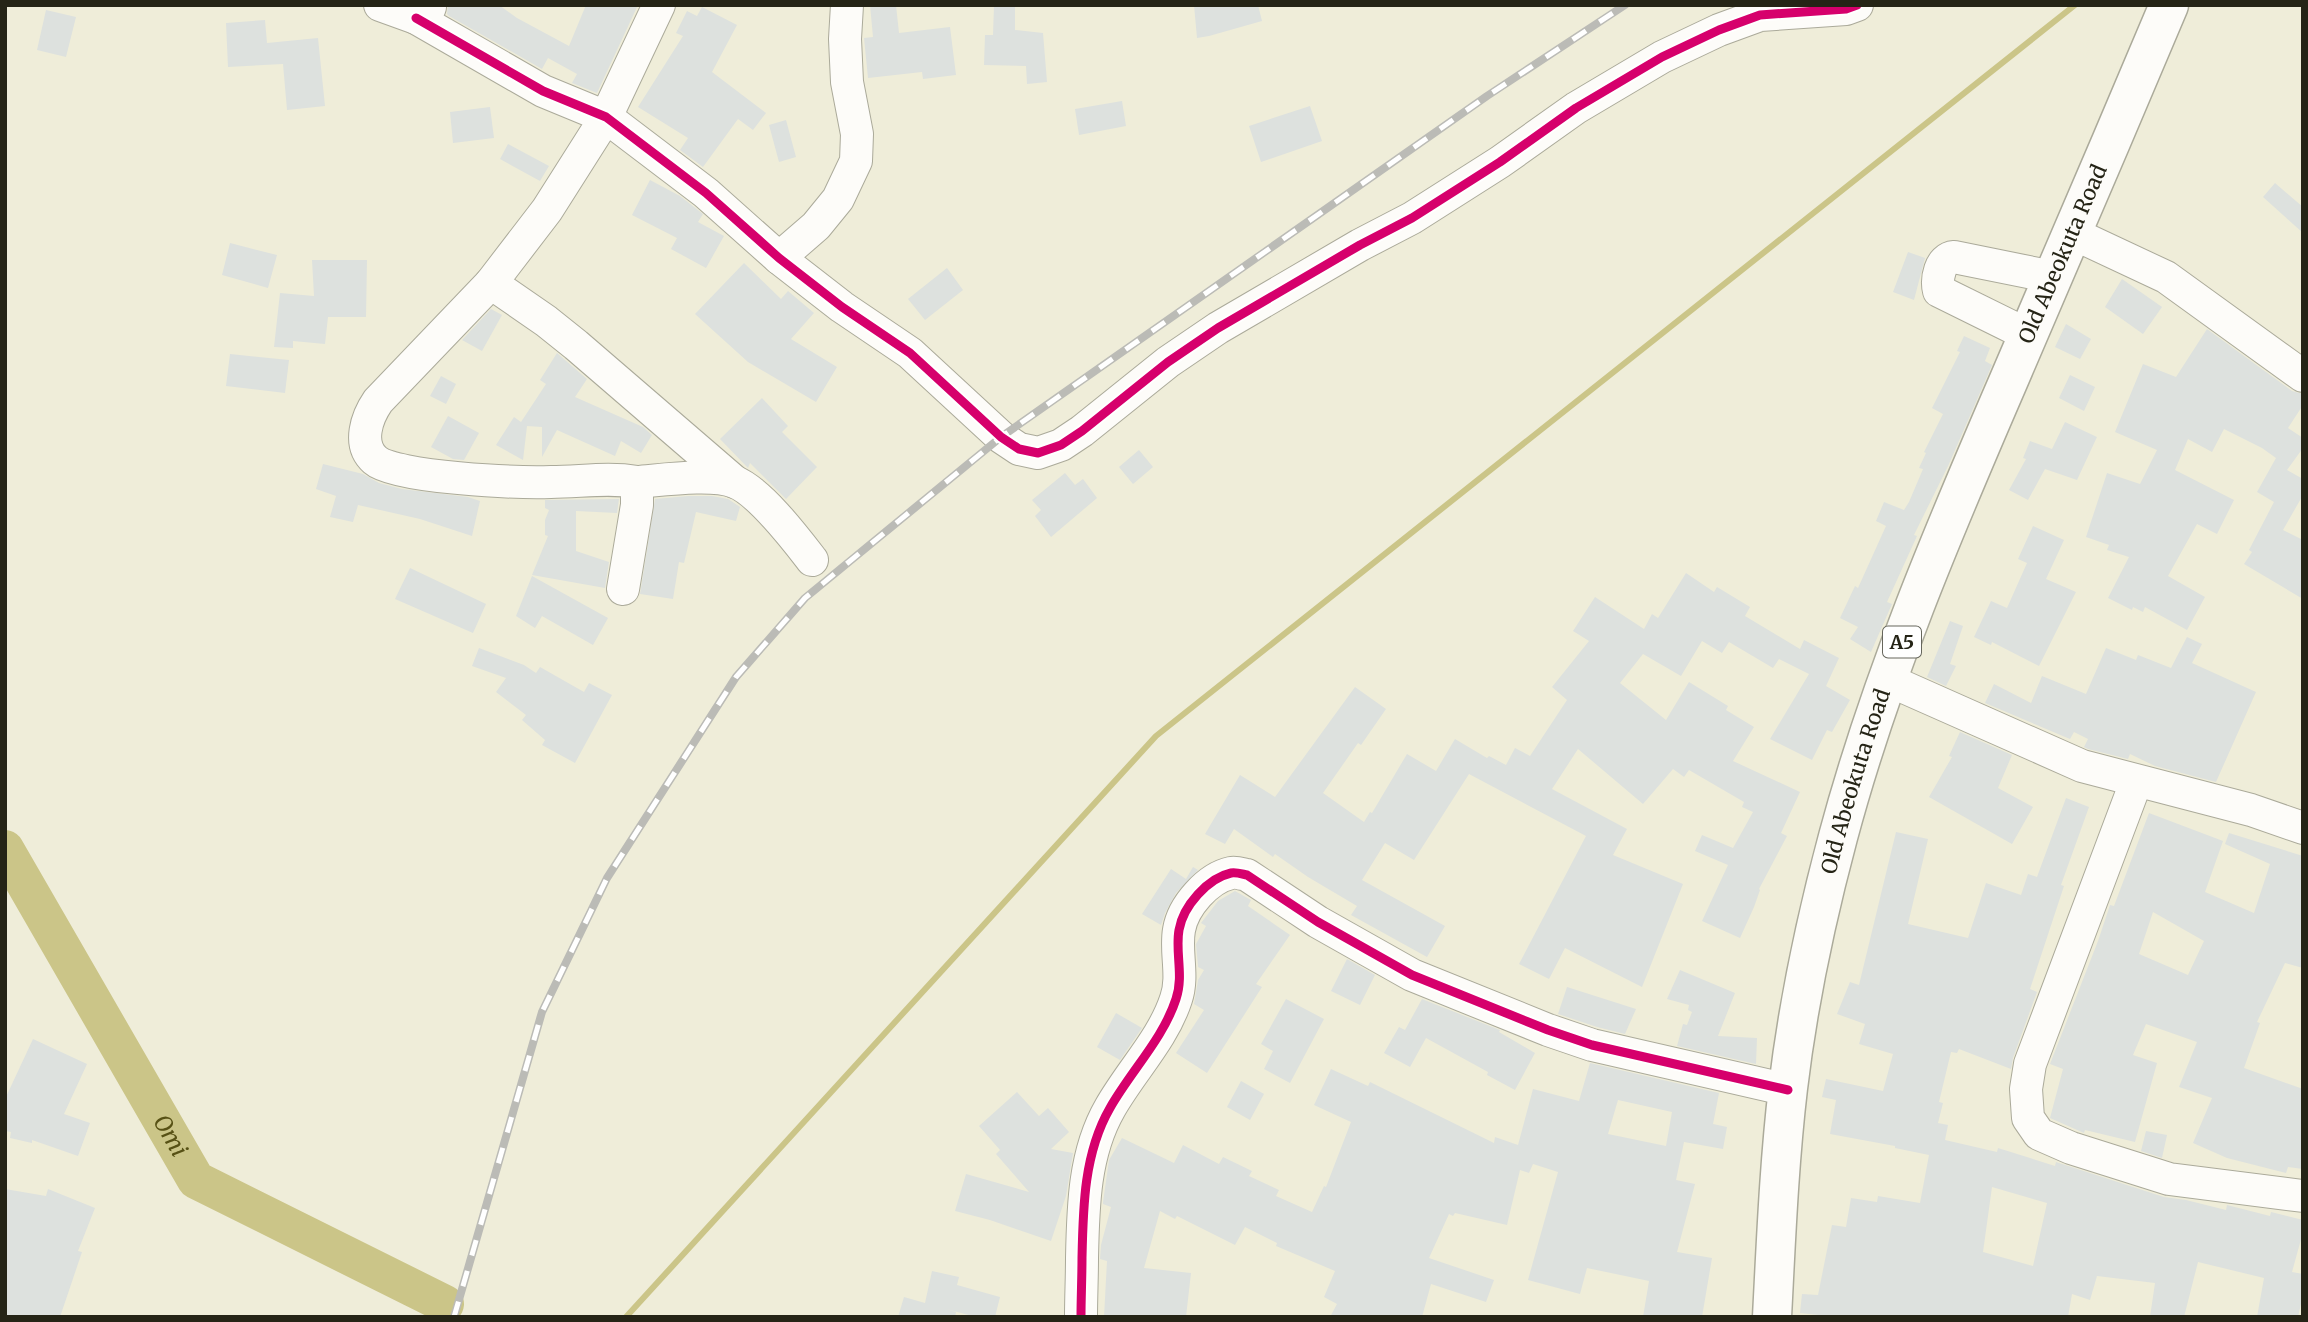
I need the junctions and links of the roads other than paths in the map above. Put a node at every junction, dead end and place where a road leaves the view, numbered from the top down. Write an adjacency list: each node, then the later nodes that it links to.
1 (380, 5): 6 (street)
2 (659, 5): 7 (street)
3 (847, 5): 9 (street)
4 (1857, 5): 9 (street)
5 (2169, 5): 8 (highway, Old Abeokuta Road / A5)
6 (423, 12): 7 (street)
7 (606, 117): 9 (street); 12 (street)
8 (2072, 233): 11 (highway, Old Abeokuta Road / A5); 15 (street)
9 (779, 258)
10 (2011, 268): 11 (street); 13 (street); 13 (street)
11 (2053, 277): 14 (highway, Old Abeokuta Road / A5)
12 (491, 284): 16 (street); 17 (street)
13 (1994, 319): 14 (street)
14 (2028, 335): 20 (highway, Old Abeokuta Road / A5)
15 (2303, 376)
16 (637, 482): 17 (street); 19 (street)
17 (735, 482): 18 (street)
18 (812, 560)
19 (624, 589)
20 (1888, 680): 21 (street); 23 (highway, Old Abeokuta Road / A5)
21 (2136, 782): 22 (street); 24 (street)
22 (2303, 828)
23 (1788, 1090): 25 (street); 26 (highway, Old Abeokuta Road / A5)
24 (2303, 1196)
25 (1081, 1317)
26 (1772, 1317)

